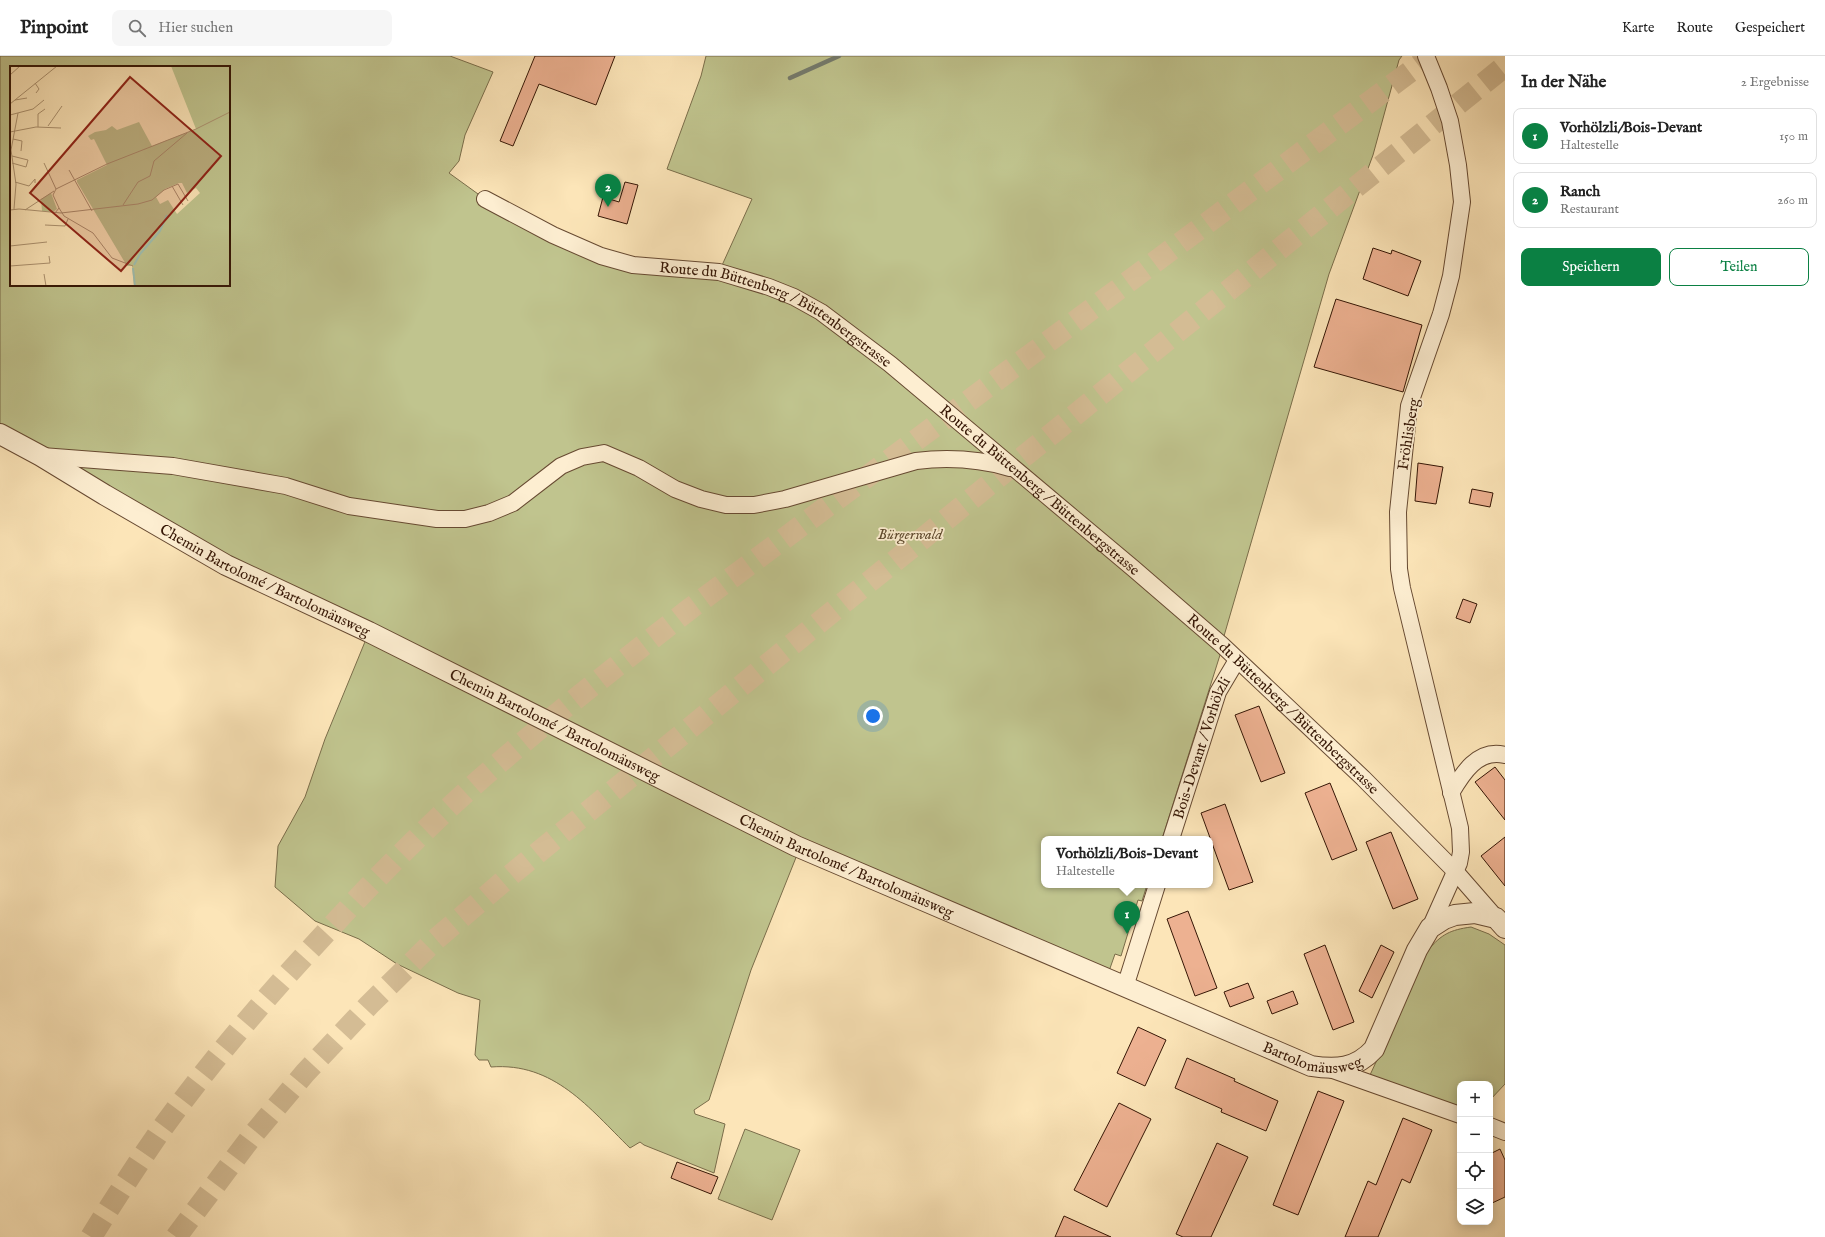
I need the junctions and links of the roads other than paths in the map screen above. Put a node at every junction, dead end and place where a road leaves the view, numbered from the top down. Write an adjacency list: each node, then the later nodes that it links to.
1 (1426, 56): 8 (street, Fröhlisberg)
2 (485, 199): 5 (street, Route du Büttenberg / Büttenbergstrasse)
3 (0, 434): 4 (street, Chemin Bartolomé / Bartolomäusweg)
4 (41, 456): 5 (street); 14 (street, Chemin Bartolomé / Bartolomäusweg)
5 (1015, 469): 6 (street, Route du Büttenberg / Büttenbergstrasse)
6 (1237, 660): 9 (street, Bois-Devant / Vorhölzli); 10 (street, Route du Büttenberg / Büttenbergstrasse)
7 (1505, 755): 8 (street)
8 (1451, 793): 10 (street, Fröhlisberg)
9 (1172, 836)
10 (1455, 871): 12 (street, Route du Büttenberg / Büttenbergstrasse); 13 (street, Bartolomäusweg)
11 (1156, 888): 14 (street)
12 (1500, 923): 13 (street, Bartolomäusweg)
13 (1430, 928): 15 (street, Bartolomäusweg)
14 (1125, 987): 15 (street, Bartolomäusweg)
15 (1329, 1069): 16 (street)
16 (1457, 1114)
17 (1493, 1127): 18 (street)
18 (1505, 1132)

